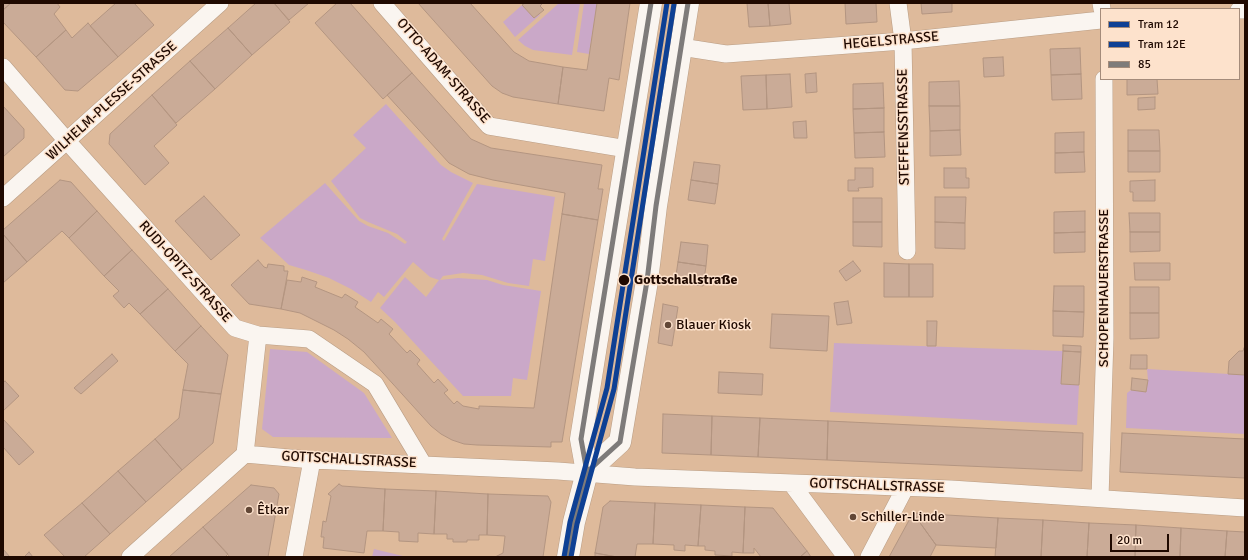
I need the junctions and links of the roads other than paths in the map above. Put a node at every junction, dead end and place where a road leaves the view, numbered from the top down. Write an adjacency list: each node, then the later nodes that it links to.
1 (220, 3): 11 (street, WILHELM-PLESSE-STRASSE)
2 (382, 3): 12 (street, OTTO-ADAM-STRASSE)
3 (650, 3): 12 (main road)
4 (688, 3): 8 (main road)
5 (898, 3): 7 (street, STEFFENSSTRASSE)
6 (1100, 20): 7 (street, HEGELSTRASSE)
7 (903, 41): 8 (street, HEGELSTRASSE); 14 (street, STEFFENSSTRASSE)
8 (680, 46): 19 (main road)
9 (3, 67): 11 (street, RUDI-OPITZ-STRASSE)
10 (1104, 80): 22 (street, SCHOPENHAUERSTRASSE)
11 (67, 141): 13 (street, WILHELM-PLESSE-STRASSE); 15 (street, RUDI-OPITZ-STRASSE)
12 (627, 149): 19 (main road)
13 (3, 198)
14 (907, 251)
15 (258, 335): 16 (street); 18 (street, RUDI-OPITZ-STRASSE)
16 (245, 454): 17 (street, GOTTSCHALLSTRASSE); 24 (street)
17 (312, 460): 18 (street, GOTTSCHALLSTRASSE); 25 (street)
18 (423, 464): 19 (street, GOTTSCHALLSTRASSE)
19 (587, 472): 20 (street, GOTTSCHALLSTRASSE); 26 (main road)
20 (791, 483): 21 (street, GOTTSCHALLSTRASSE); 27 (street)
21 (905, 488): 22 (street, GOTTSCHALLSTRASSE); 28 (street)
22 (1100, 498): 23 (street, GOTTSCHALLSTRASSE)
23 (1245, 508)
24 (130, 557)
25 (294, 557)
26 (568, 557)
27 (846, 557)
28 (869, 557)

